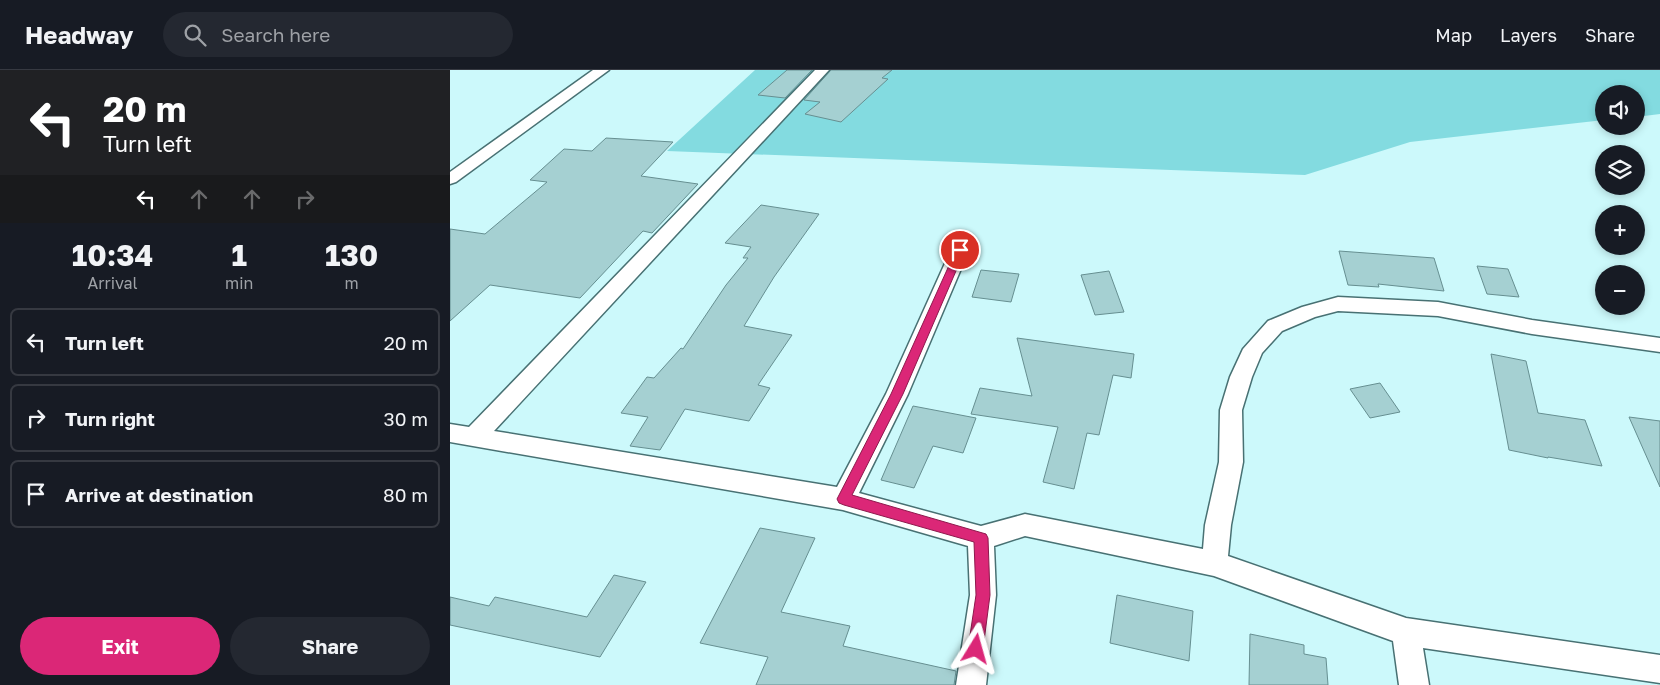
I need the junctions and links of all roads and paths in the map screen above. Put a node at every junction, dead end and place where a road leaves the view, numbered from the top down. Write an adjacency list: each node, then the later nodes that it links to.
1 (602, 70): 3 (street)
2 (822, 70): 6 (street)
3 (450, 179)
4 (960, 250): 7 (street)
5 (1660, 345): 9 (street)
6 (462, 435): 7 (street)
7 (844, 499): 8 (street)
8 (981, 538): 9 (street); 12 (street)
9 (1214, 564): 10 (street)
10 (1406, 632): 11 (street); 13 (street)
11 (1660, 669)
12 (971, 685)
13 (1414, 685)

